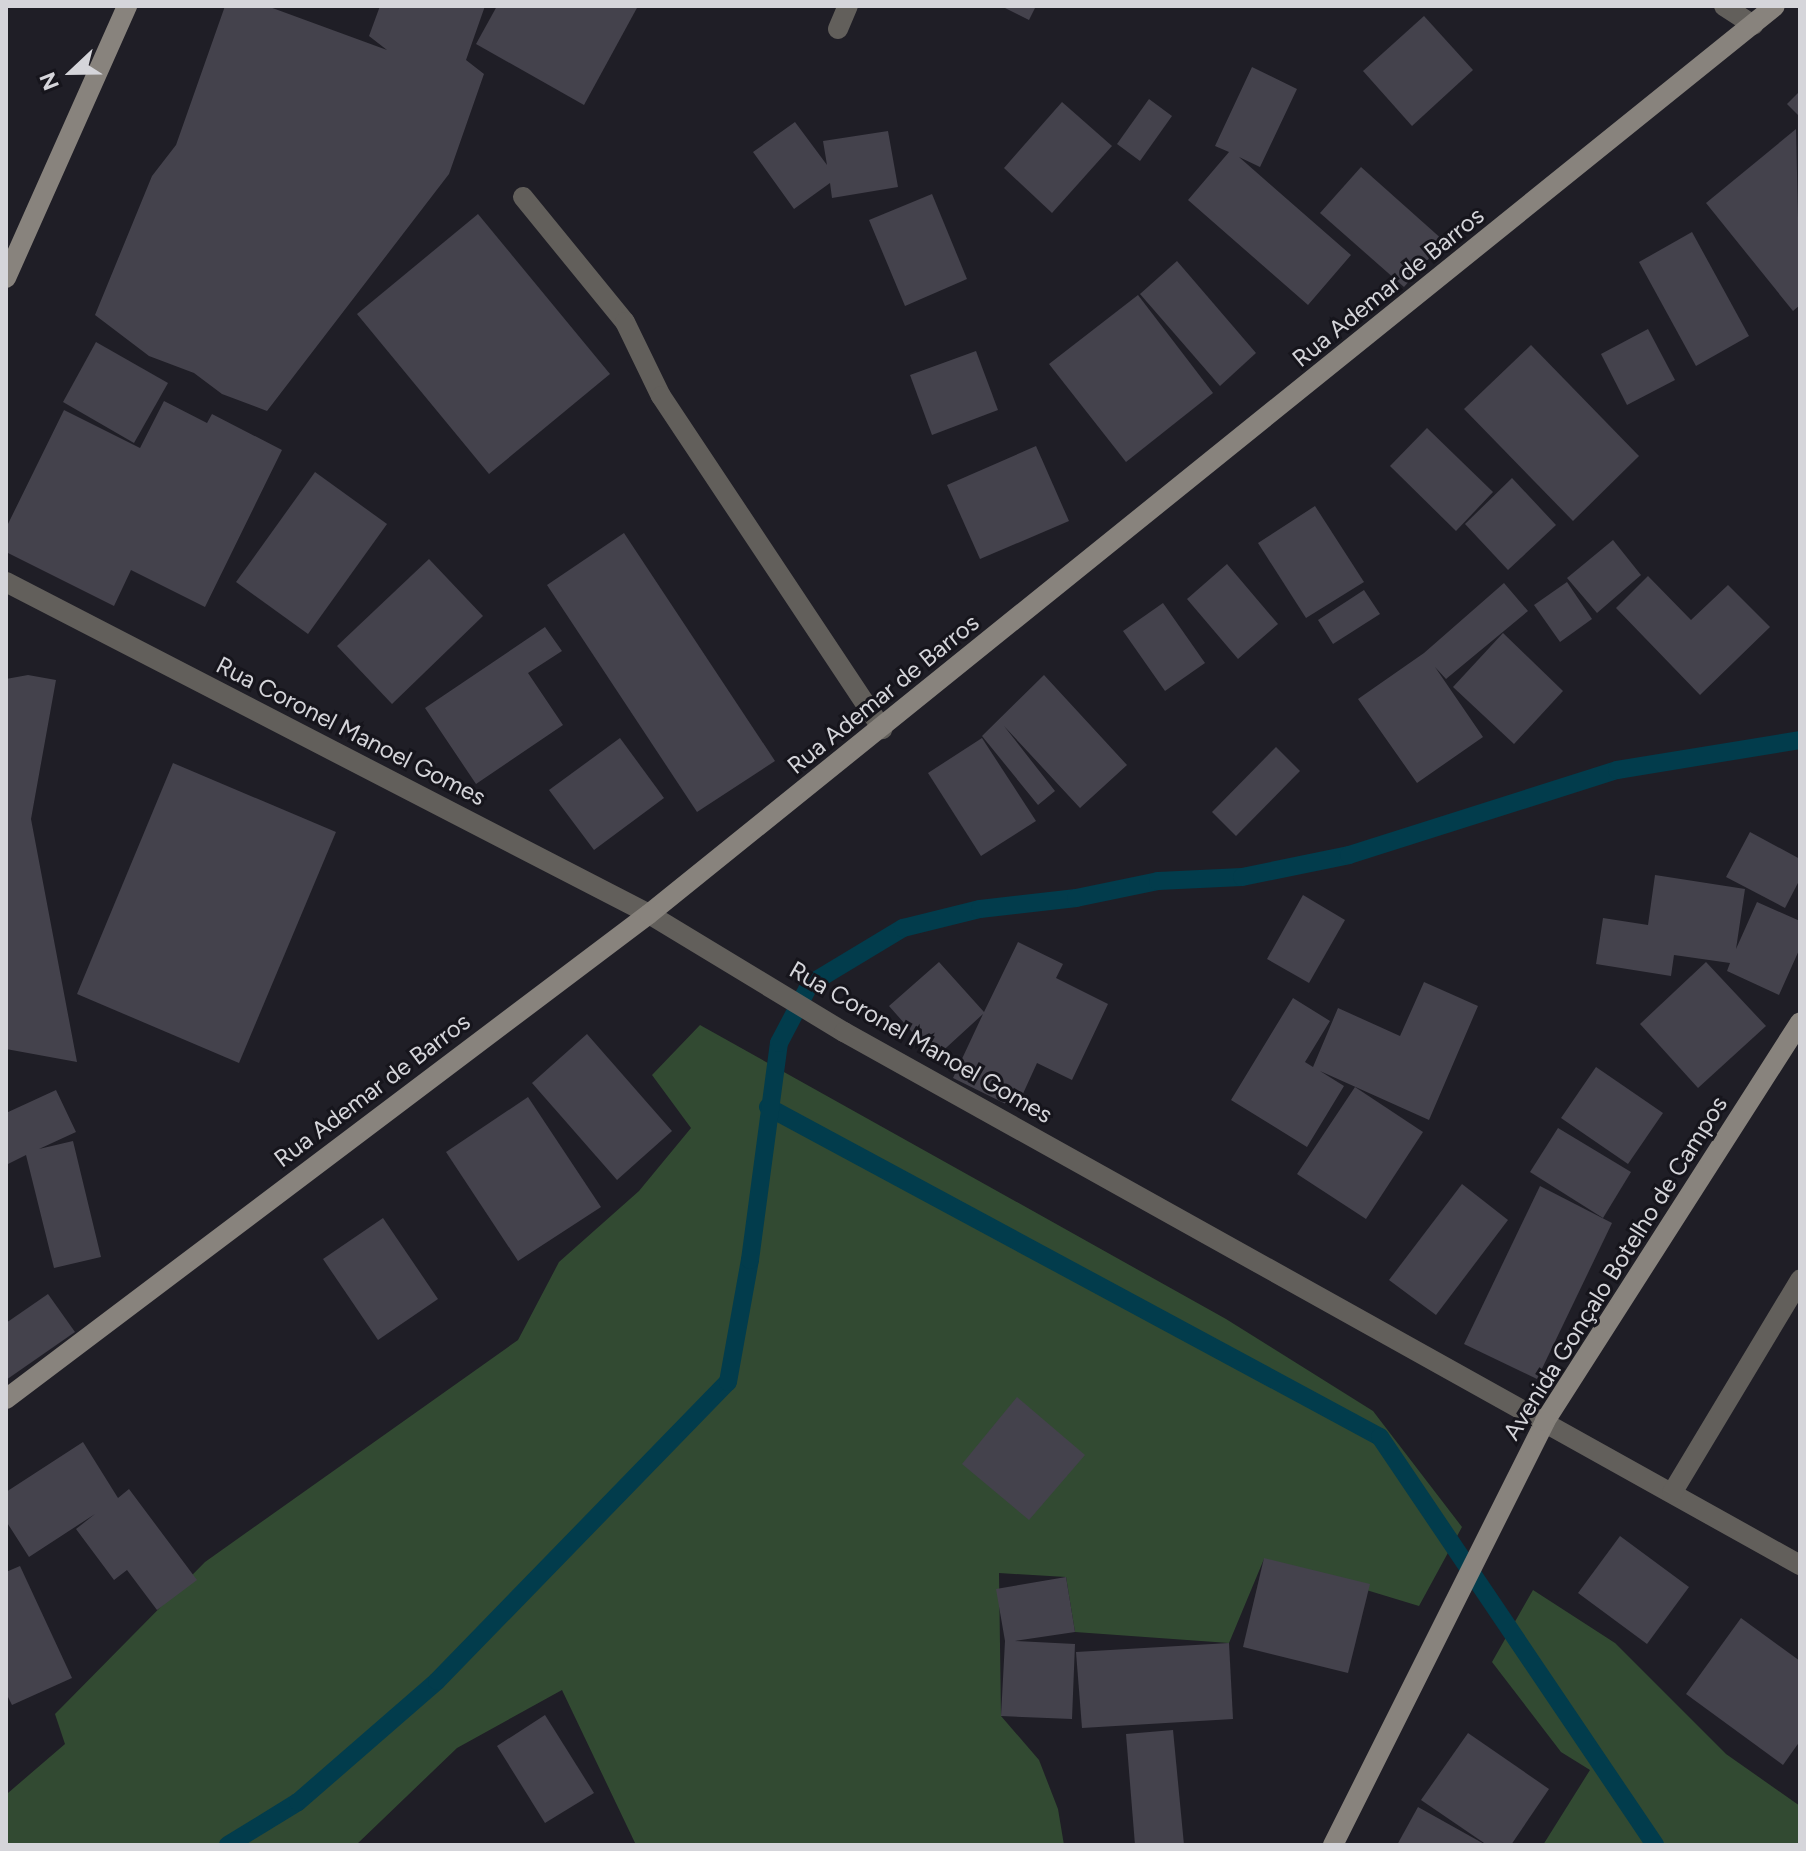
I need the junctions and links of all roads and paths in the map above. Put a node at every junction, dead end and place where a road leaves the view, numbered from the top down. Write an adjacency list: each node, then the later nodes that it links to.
1 (127, 6): 8 (street)
2 (848, 6): 6 (street)
3 (1724, 6): 5 (street)
4 (1775, 6): 5 (street, Rua Ademar de Barros)
5 (1753, 25): 10 (street, Rua Ademar de Barros)
6 (838, 29)
7 (523, 197): 10 (street)
8 (6, 278)
9 (6, 582): 11 (street, Rua Coronel Manoel Gomes)
10 (882, 729): 11 (street, Rua Ademar de Barros)
11 (649, 914): 14 (street, Rua Ademar de Barros); 15 (street, Rua Coronel Manoel Gomes)
12 (1800, 1023): 15 (street, Avenida Gonçalo Botelho de Campos)
13 (1800, 1280): 16 (street)
14 (6, 1399)
15 (1545, 1421): 16 (street, Rua Coronel Manoel Gomes); 18 (street, Avenida Gonçalo Botelho de Campos)
16 (1672, 1493): 17 (street, Rua Coronel Manoel Gomes)
17 (1800, 1565)
18 (1333, 1845)

